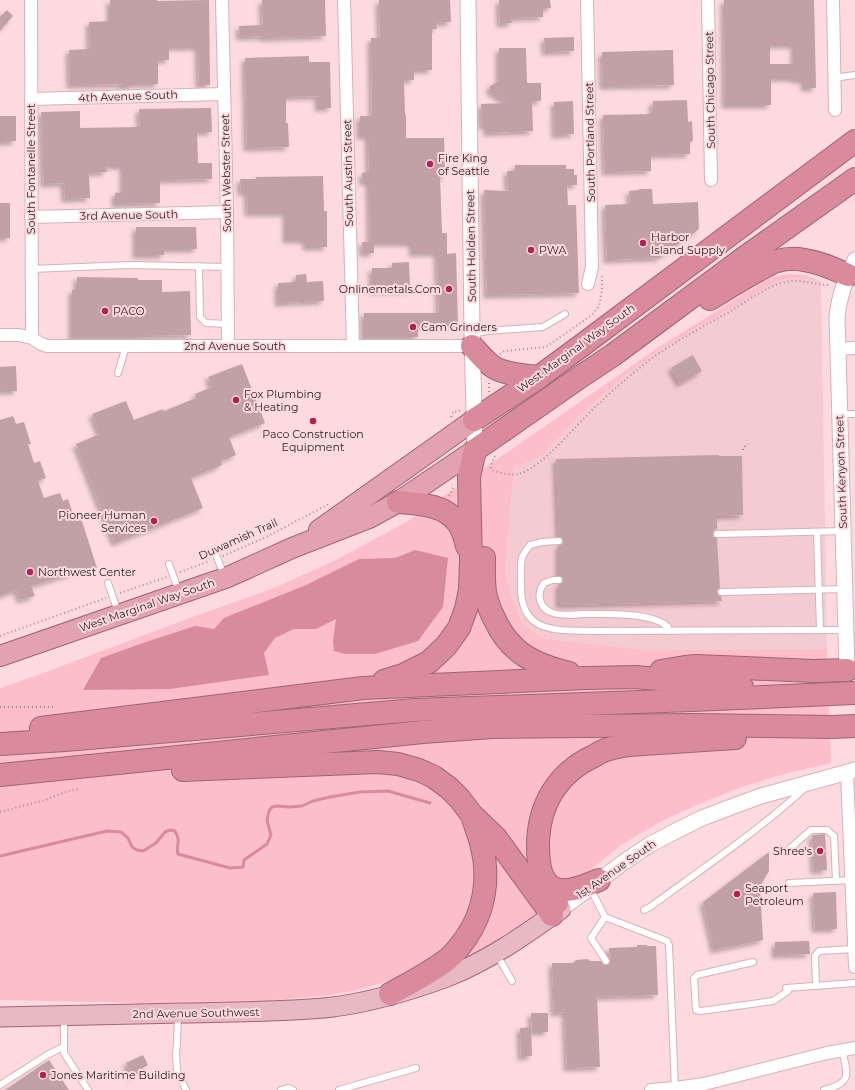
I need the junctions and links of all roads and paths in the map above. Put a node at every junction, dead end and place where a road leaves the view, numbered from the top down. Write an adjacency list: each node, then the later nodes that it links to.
1 (31, 0): 11 (street, South Fontanelle Street)
2 (344, 0): 32 (street, South Austin Street)
3 (468, 0): 29 (street, South Holden Street)
4 (587, 0): 23 (street, South Portland Street)
5 (708, 0): 15 (street, South Chicago Street)
6 (832, 0): 9 (street)
7 (225, 7): 10 (street, South Webster Street)
8 (855, 75): 9 (lane)
9 (834, 78): 12 (street)
10 (224, 94): 11 (street, 4th Avenue South); 16 (street, South Webster Street)
11 (31, 99): 17 (street, South Fontanelle Street)
12 (835, 110)
13 (855, 141): 18 (highway, West Marginal Way South)
14 (855, 179): 18 (highway, West Marginal Way South)
15 (711, 180)
16 (227, 212): 17 (street, 3rd Avenue South); 20 (street, South Webster Street)
17 (31, 217): 22 (street, South Fontanelle Street)
18 (736, 247): 35 (highway, West Marginal Way South); 37 (highway, West Marginal Way South)
19 (199, 266): 20 (lane); 22 (lane); 26 (lane)
20 (227, 267): 26 (street, South Webster Street)
21 (851, 268): 34 (street, South Kenyon Street); 35 (highway)
22 (31, 269): 28 (street, South Fontanelle Street)
23 (588, 284)
24 (826, 285): 45 (path)
25 (565, 314): 29 (lane)
26 (228, 324): 31 (street, South Webster Street)
27 (0, 335): 28 (street, 2nd Avenue South)
28 (32, 338): 30 (street, 2nd Avenue South)
29 (472, 340): 32 (street, 2nd Avenue South); 37 (highway); 40 (street, South Holden Street)
30 (126, 346): 31 (street, 2nd Avenue South); 36 (lane)
31 (228, 346): 32 (street, 2nd Avenue South)
32 (353, 346)
33 (855, 348): 34 (street)
34 (838, 349): 38 (street, South Kenyon Street)
35 (613, 355): 43 (highway, West Marginal Way South)
36 (118, 373)
37 (539, 376): 40 (highway, West Marginal Way South)
38 (839, 414): 39 (lane); 50 (street, South Kenyon Street)
39 (855, 414)
40 (466, 416): 41 (path); 43 (street, South Holden Street); 54 (highway, West Marginal Way South)
41 (449, 421)
42 (748, 444): 44 (path)
43 (474, 450): 49 (highway, West Marginal Way South); 57 (highway); 76 (highway)
44 (743, 450)
45 (496, 453)
46 (453, 488): 47 (path)
47 (446, 501)
48 (332, 502): 56 (path, Duwamish Trail)
49 (398, 502): 54 (highway, West Marginal Way South); 57 (highway)
50 (843, 531): 51 (lane); 63 (street, South Kenyon Street)
51 (817, 532): 52 (lane); 64 (lane)
52 (717, 534)
53 (559, 542): 70 (lane)
54 (292, 548): 60 (highway, West Marginal Way South)
55 (214, 550): 56 (lane)
56 (217, 558): 59 (path, Duwamish Trail); 60 (lane)
57 (471, 561): 77 (highway)
58 (169, 564): 59 (lane)
59 (173, 575): 66 (lane); 67 (path, Duwamish Trail)
60 (225, 578): 66 (highway, West Marginal Way South)
61 (559, 580): 70 (lane)
62 (108, 584): 67 (lane)
63 (844, 589): 64 (lane); 69 (street, South Kenyon Street)
64 (819, 590): 65 (lane); 71 (lane)
65 (721, 592)
66 (180, 593): 68 (highway, West Marginal Way South)
67 (112, 596): 68 (lane); 72 (path, Duwamish Trail)
68 (119, 615): 73 (highway, West Marginal Way South)
69 (847, 621): 71 (lane); 74 (street, South Kenyon Street)
70 (668, 630): 71 (lane)
71 (820, 630)
72 (0, 636)
73 (0, 656)
74 (851, 670): 75 (highway)
75 (636, 677): 76 (highway); 79 (highway)
76 (586, 678): 77 (highway)
77 (363, 688): 84 (highway)
78 (855, 693): 79 (highway)
79 (816, 694): 85 (highway)
80 (0, 707): 81 (path)
81 (55, 707)
82 (855, 726): 83 (highway)
83 (832, 727): 87 (highway); 93 (highway)
84 (0, 734)
85 (0, 744)
86 (851, 771): 88 (street, 1st Avenue South); 94 (street)
87 (0, 776): 91 (highway)
88 (812, 782): 97 (street, 1st Avenue South); 98 (lane)
89 (79, 789): 90 (path)
90 (0, 812)
91 (472, 815): 99 (highway); 109 (highway)
92 (787, 851): 95 (lane)
93 (543, 877): 97 (highway); 99 (highway)
94 (852, 880): 95 (lane); 101 (street)
95 (836, 881): 96 (lane)
96 (789, 883)
97 (594, 884): 99 (street, 1st Avenue South); 100 (lane)
98 (644, 910)
99 (556, 912): 102 (main road, 1st Avenue South)
100 (604, 917): 103 (lane); 118 (lane)
101 (854, 949): 105 (street); 108 (lane)
102 (496, 953): 106 (lane); 109 (main road, 1st Avenue South)
103 (606, 961)
104 (753, 962): 108 (lane)
105 (855, 967)
106 (512, 981)
107 (855, 983): 108 (lane)
108 (816, 986)
109 (390, 994): 110 (main road, 2nd Avenue Southwest)
110 (178, 1013): 111 (main road, 2nd Avenue Southwest); 120 (lane)
111 (64, 1016): 112 (main road, 2nd Avenue Southwest); 113 (lane)
112 (0, 1017)
113 (63, 1048): 117 (lane); 119 (lane)
114 (855, 1048): 115 (street)
115 (842, 1050): 118 (street); 125 (lane)
116 (416, 1068): 123 (lane)
117 (0, 1085)
118 (675, 1088): 124 (street)
119 (88, 1090)
120 (186, 1090)
121 (281, 1090): 122 (lane)
122 (293, 1090)
123 (339, 1090)
124 (651, 1090)
125 (824, 1090)

